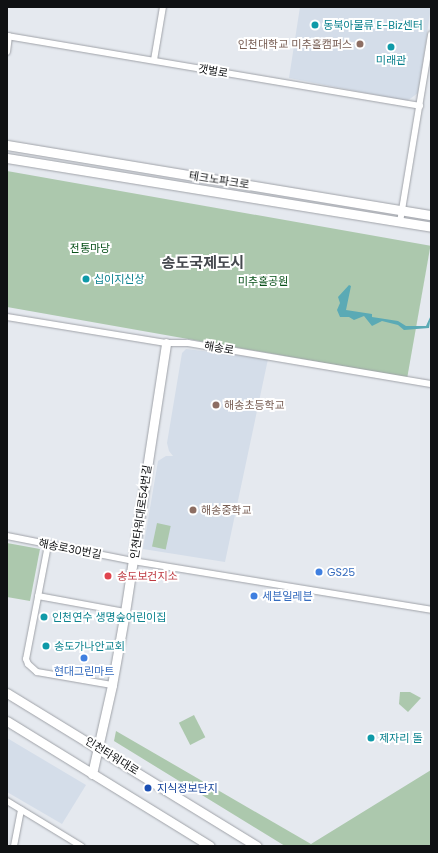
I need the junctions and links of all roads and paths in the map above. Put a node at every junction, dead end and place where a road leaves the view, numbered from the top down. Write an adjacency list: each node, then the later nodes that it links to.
1 (163, 7): 5 (street)
2 (431, 35): 6 (street)
3 (8, 36): 4 (street); 5 (street, 갯벌로)
4 (7, 52)
5 (154, 60): 6 (street, 갯벌로)
6 (420, 106): 9 (street)
7 (7, 146): 9 (street, 테크노파크로)
8 (7, 158): 11 (street, 테크노파크로)
9 (401, 210): 10 (street, 테크노파크로); 11 (street)
10 (431, 215)
11 (400, 222): 12 (street, 테크노파크로)
12 (431, 227)
13 (7, 317): 14 (street, 해송로)
14 (166, 343): 15 (street, 해송로); 18 (street, 인천타워대로54번길)
15 (431, 384)
16 (7, 536): 17 (street, 해송로30번길)
17 (48, 545): 18 (street, 해송로30번길); 19 (street)
18 (134, 561): 20 (street); 21 (street, 인천타워대로54번길)
19 (38, 596): 21 (street); 22 (street)
20 (431, 610)
21 (125, 612): 22 (street, 인천타워대로54번길)
22 (112, 685): 25 (street, 인천타워대로54번길)
23 (7, 693): 25 (street, 인천타워대로)
24 (7, 721): 26 (street)
25 (98, 747): 26 (street, 인천타워대로54번길); 32 (street, 인천타워대로)
26 (92, 774): 31 (street)
27 (7, 801): 28 (street)
28 (21, 810): 29 (street); 30 (street)
29 (14, 846)
30 (81, 846)
31 (210, 846)
32 (257, 846)

